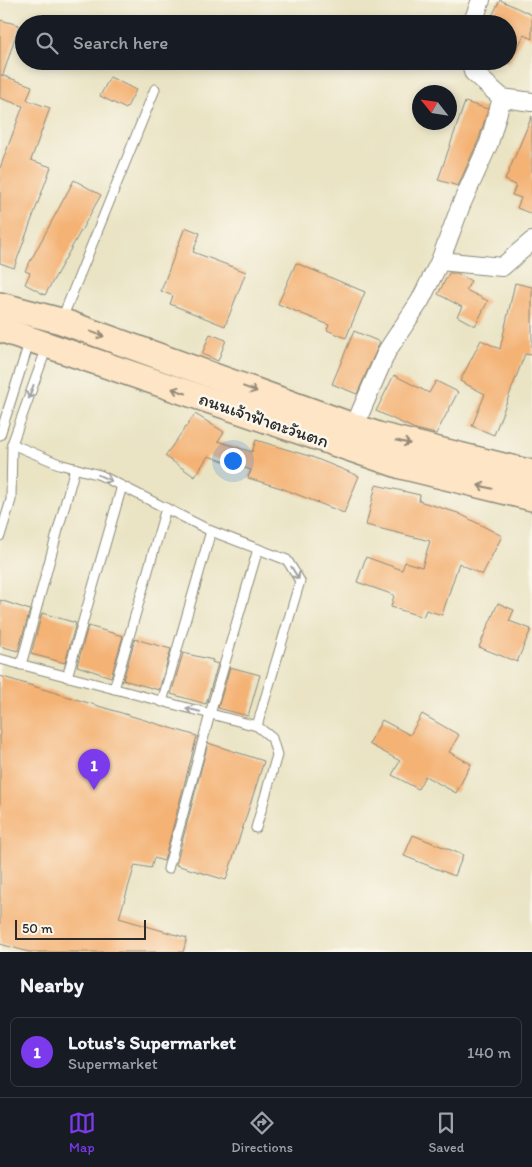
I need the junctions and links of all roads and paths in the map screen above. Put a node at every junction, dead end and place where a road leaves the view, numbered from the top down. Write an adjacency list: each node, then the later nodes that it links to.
1 (481, 0): 2 (street)
2 (475, 15)
3 (473, 70): 5 (street)
4 (155, 88): 10 (lane)
5 (502, 98): 6 (street); 8 (street)
6 (532, 102)
7 (532, 241): 8 (street)
8 (440, 261): 13 (street)
9 (0, 305): 10 (main road, ถนนเจ้าฟ้าตะวันตก)
10 (61, 321): 13 (main road, ถนนเจ้าฟ้าตะวันตก, one-way to 13)
11 (0, 329): 12 (main road, ถนนเจ้าฟ้าตะวันตก)
12 (39, 343): 14 (lane); 15 (lane, one-way to 15); 19 (main road, ถนนเจ้าฟ้าตะวันตก, one-way to 12)
13 (354, 427): 17 (main road, ถนนเจ้าฟ้าตะวันตก, one-way to 17)
14 (0, 435)
15 (12, 444): 16 (lane); 22 (lane)
16 (76, 468): 18 (lane, one-way to 18); 25 (lane)
17 (532, 473)
18 (122, 486): 20 (lane); 26 (lane)
19 (532, 498)
20 (166, 508): 21 (lane); 27 (lane)
21 (211, 531): 23 (lane); 28 (lane)
22 (0, 536)
23 (258, 549): 29 (lane); 30 (lane, one-way to 30)
24 (0, 659): 25 (lane)
25 (21, 664): 26 (lane)
26 (67, 676): 27 (lane)
27 (114, 689): 28 (lane)
28 (162, 702): 29 (lane, one-way to 28)
29 (210, 714): 30 (lane); 32 (lane)
30 (257, 726): 31 (lane)
31 (256, 828)
32 (168, 869)

